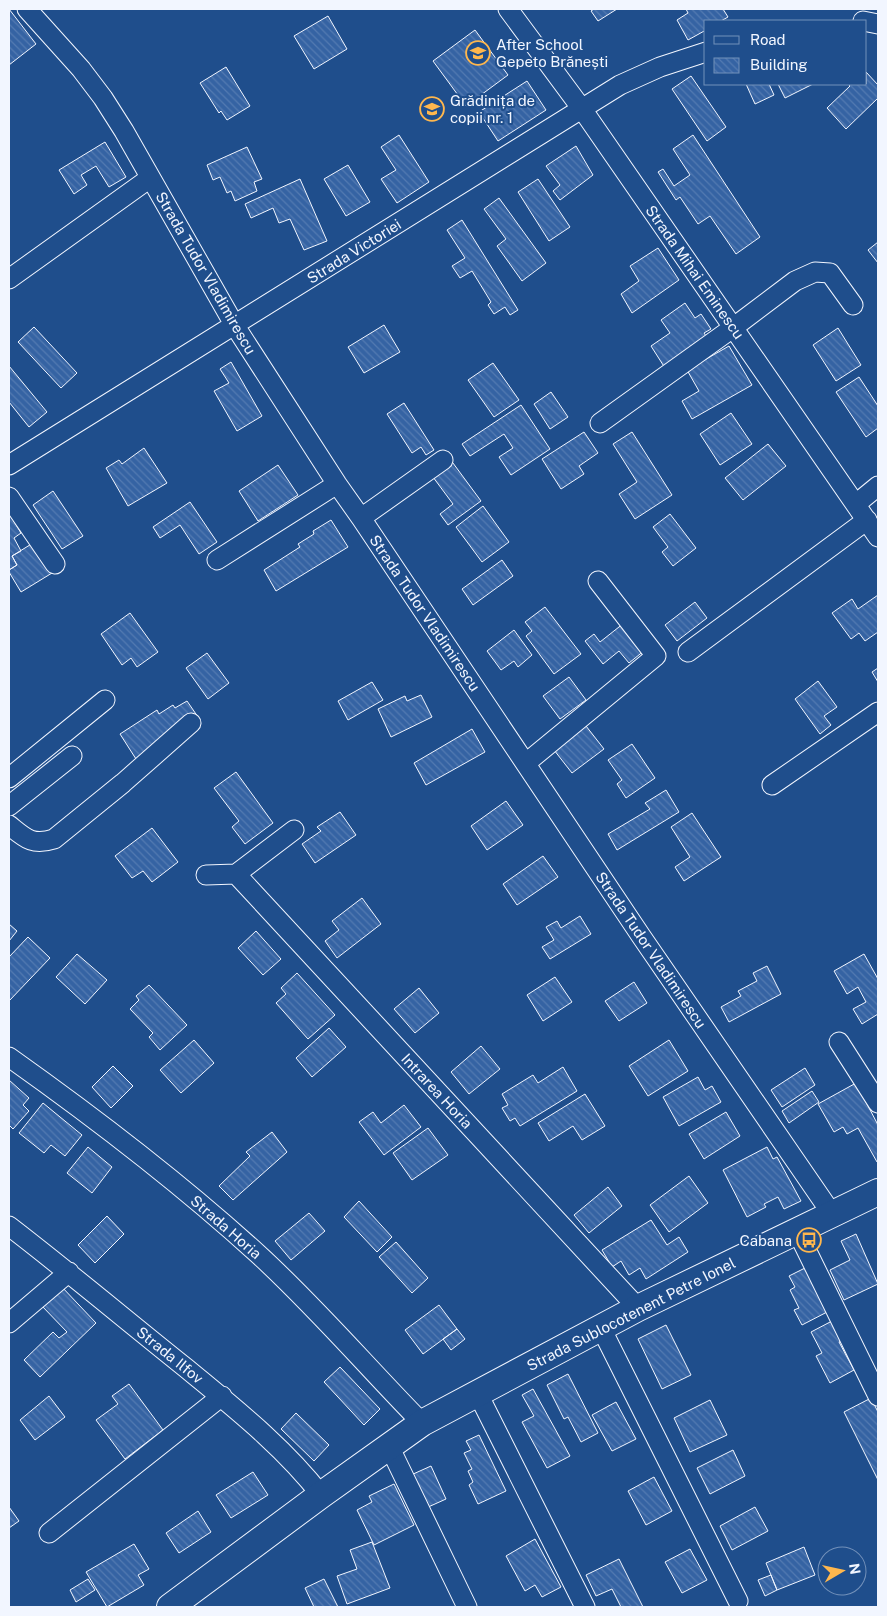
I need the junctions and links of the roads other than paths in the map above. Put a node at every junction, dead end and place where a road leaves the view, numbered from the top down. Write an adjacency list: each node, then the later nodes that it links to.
1 (27, 9): 5 (street, Strada Tudor Vladimirescu)
2 (508, 9): 4 (street, Strada Mihai Eminescu)
3 (704, 53): 4 (street, Strada Victoriei)
4 (582, 109): 8 (street, Strada Victoriei); 9 (street, Strada Mihai Eminescu)
5 (150, 178): 6 (street); 8 (street, Strada Tudor Vladimirescu)
6 (9, 279)
7 (853, 305): 9 (street)
8 (235, 326): 12 (street, Strada Victoriei); 13 (street, Strada Tudor Vladimirescu)
9 (734, 327): 10 (street); 16 (street, Strada Mihai Eminescu)
10 (600, 423)
11 (443, 460): 17 (street)
12 (9, 465)
13 (337, 484): 17 (street, Strada Tudor Vladimirescu); 20 (street)
14 (878, 486): 16 (street)
15 (9, 497): 21 (street)
16 (856, 504): 18 (street, Strada Mihai Eminescu)
17 (361, 518): 28 (street, Strada Tudor Vladimirescu)
18 (867, 520): 19 (street, Strada Mihai Eminescu); 23 (street)
19 (878, 537)
20 (217, 560)
21 (55, 564)
22 (598, 581): 28 (street)
23 (688, 652)
24 (105, 700): 29 (street)
25 (878, 712): 30 (street)
26 (191, 723): 32 (street)
27 (72, 756): 31 (street)
28 (526, 763): 40 (street, Strada Tudor Vladimirescu)
29 (9, 778)
30 (772, 785)
31 (9, 806)
32 (9, 825)
33 (294, 830): 34 (street)
34 (236, 874): 35 (street); 44 (street, Intrarea Horia)
35 (206, 875)
36 (839, 1042): 38 (street)
37 (9, 1057): 50 (street, Strada Horia)
38 (878, 1104)
39 (878, 1192): 40 (main road, Strada Sublocotenent Petre Ionel)
40 (832, 1214): 42 (main road, Strada Sublocotenent Petre Ionel)
41 (9, 1226): 43 (street, Strada Ilfov)
42 (798, 1231): 44 (main road, Strada Sublocotenent Petre Ionel); 49 (street)
43 (69, 1272): 45 (street); 48 (street, Strada Ilfov)
44 (638, 1308): 46 (main road, Strada Sublocotenent Petre Ionel)
45 (9, 1324)
46 (601, 1328): 47 (main road, Strada Sublocotenent Petre Ionel); 54 (street)
47 (477, 1392): 50 (main road, Strada Sublocotenent Petre Ionel); 57 (street)
48 (222, 1396): 52 (street, Strada Ilfov); 53 (street)
49 (878, 1396)
50 (422, 1423): 51 (main road, Strada Sublocotenent Petre Ionel)
51 (389, 1446): 52 (main road, Strada Sublocotenent Petre Ionel); 56 (street)
52 (321, 1495): 55 (main road, Strada Sublocotenent Petre Ionel)
53 (49, 1533)
54 (738, 1601)
55 (170, 1607)
56 (467, 1607)
57 (585, 1607)

